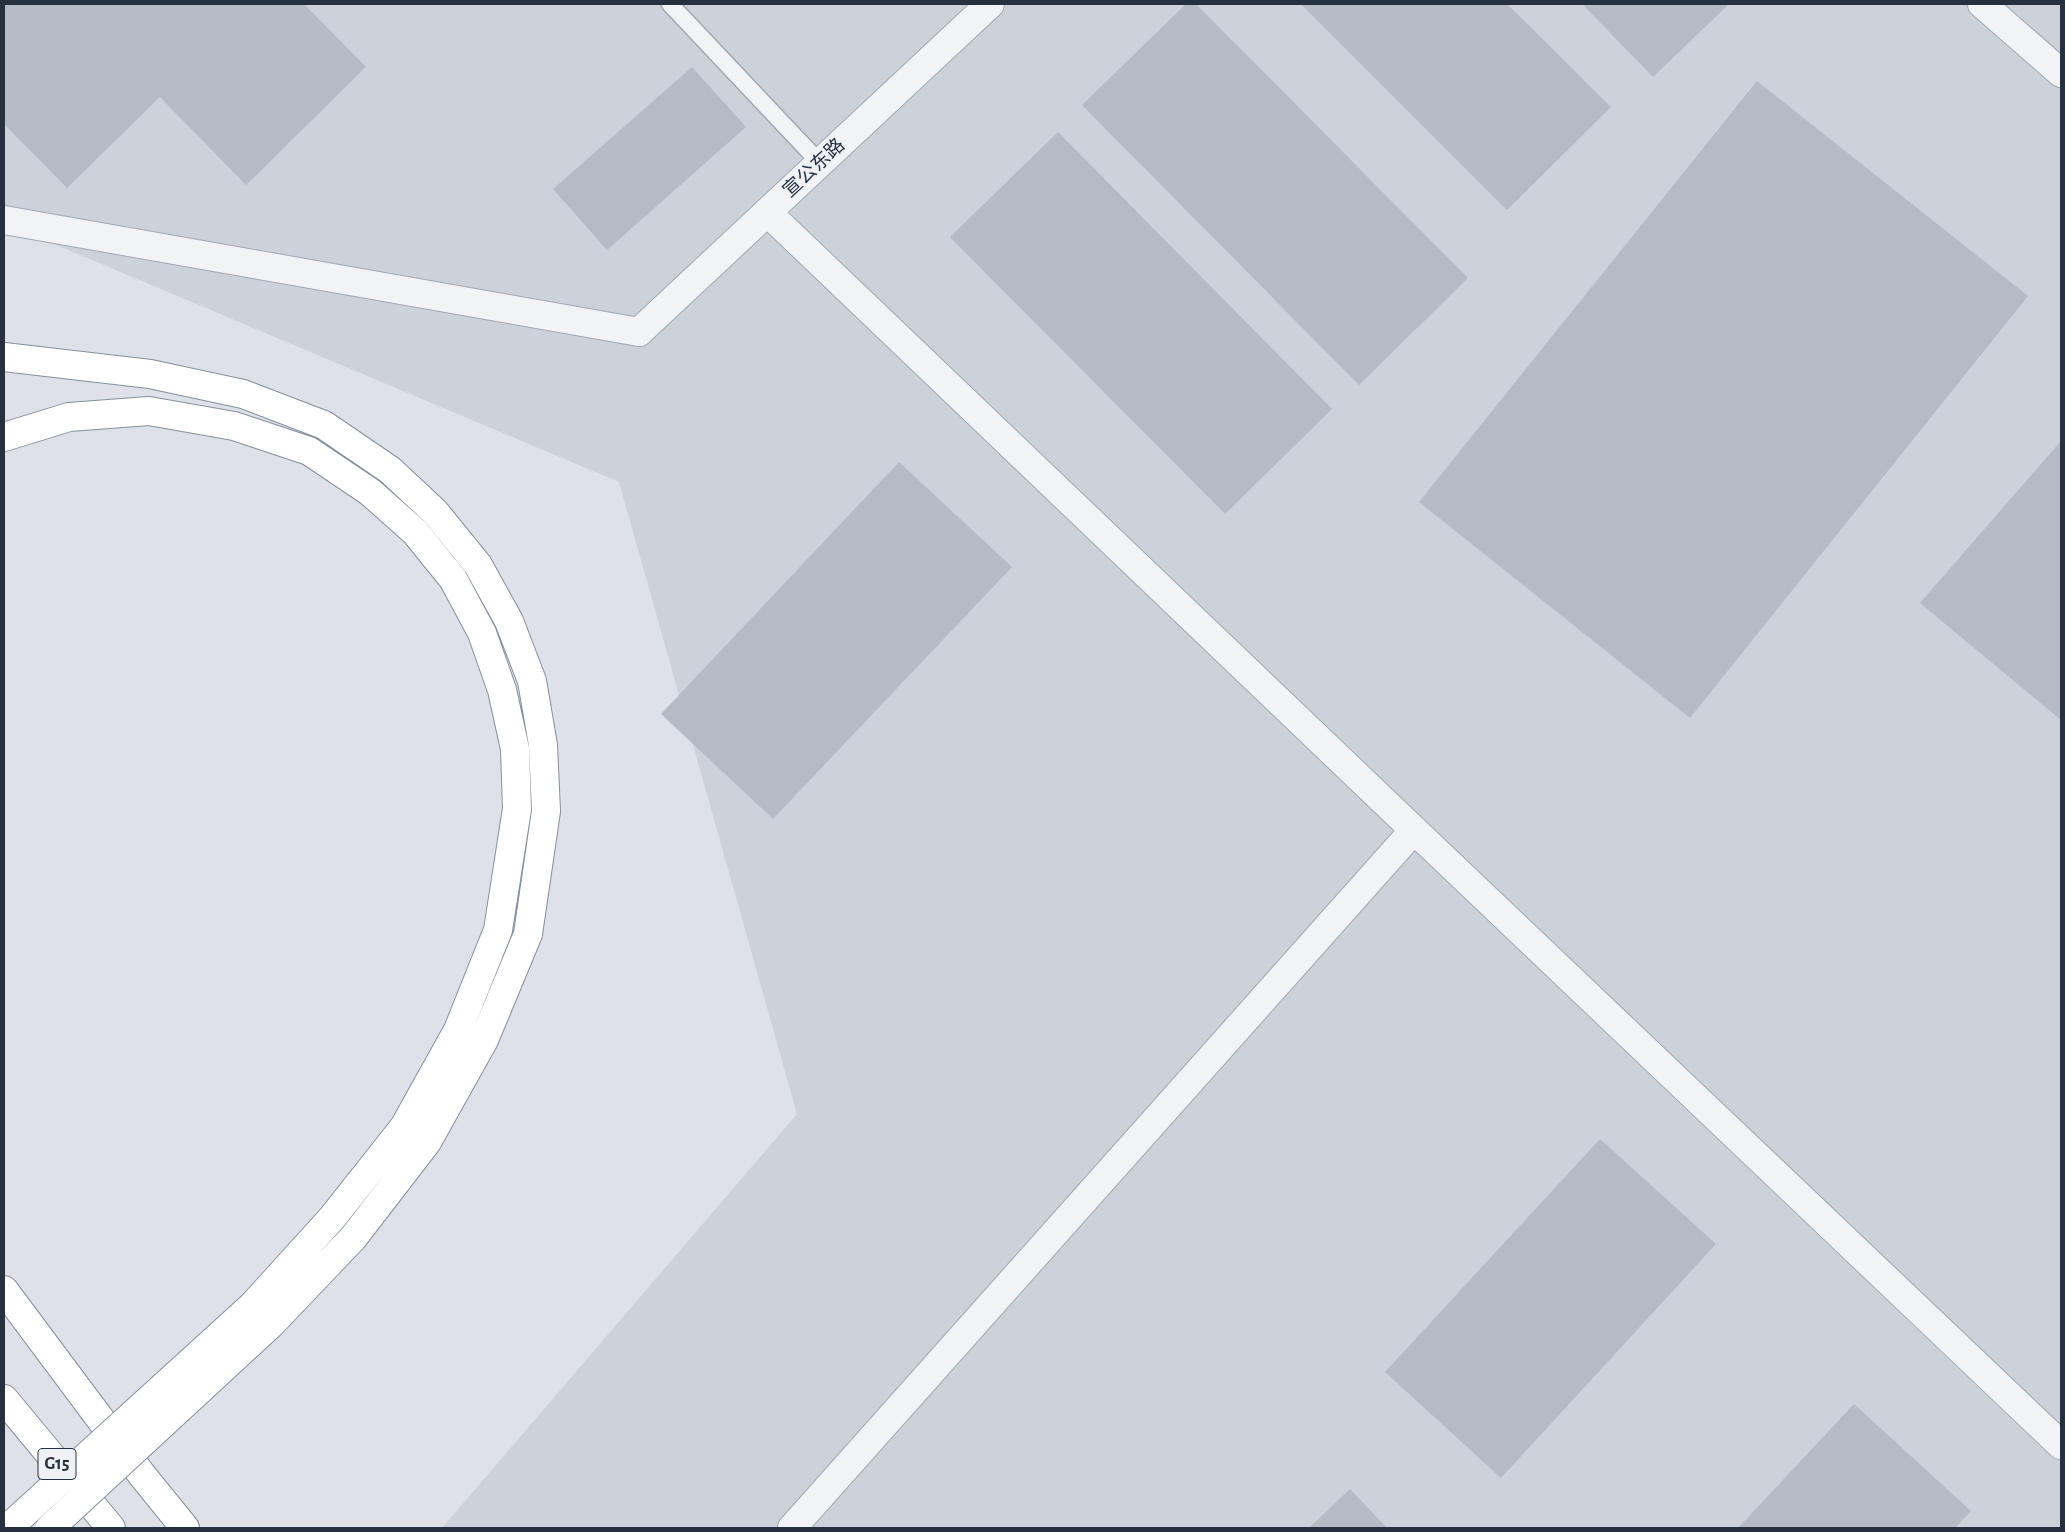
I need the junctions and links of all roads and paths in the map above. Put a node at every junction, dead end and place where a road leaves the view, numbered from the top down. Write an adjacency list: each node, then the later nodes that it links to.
1 (670, 4): 5 (lane)
2 (990, 4): 5 (street, 宣公东路)
3 (1982, 4): 4 (street)
4 (2061, 73)
5 (820, 163): 6 (street, 宣公东路)
6 (767, 212): 7 (street, 宣公东路); 10 (street)
7 (4, 220)
8 (4, 357): 15 (highway, bridge)
9 (4, 437): 14 (highway, bridge)
10 (1414, 830): 13 (street); 18 (street)
11 (4, 1290): 17 (highway)
12 (4, 1399): 16 (highway, G15)
13 (2061, 1445)
14 (8, 1528)
15 (50, 1528)
16 (111, 1528)
17 (185, 1528)
18 (792, 1528)

